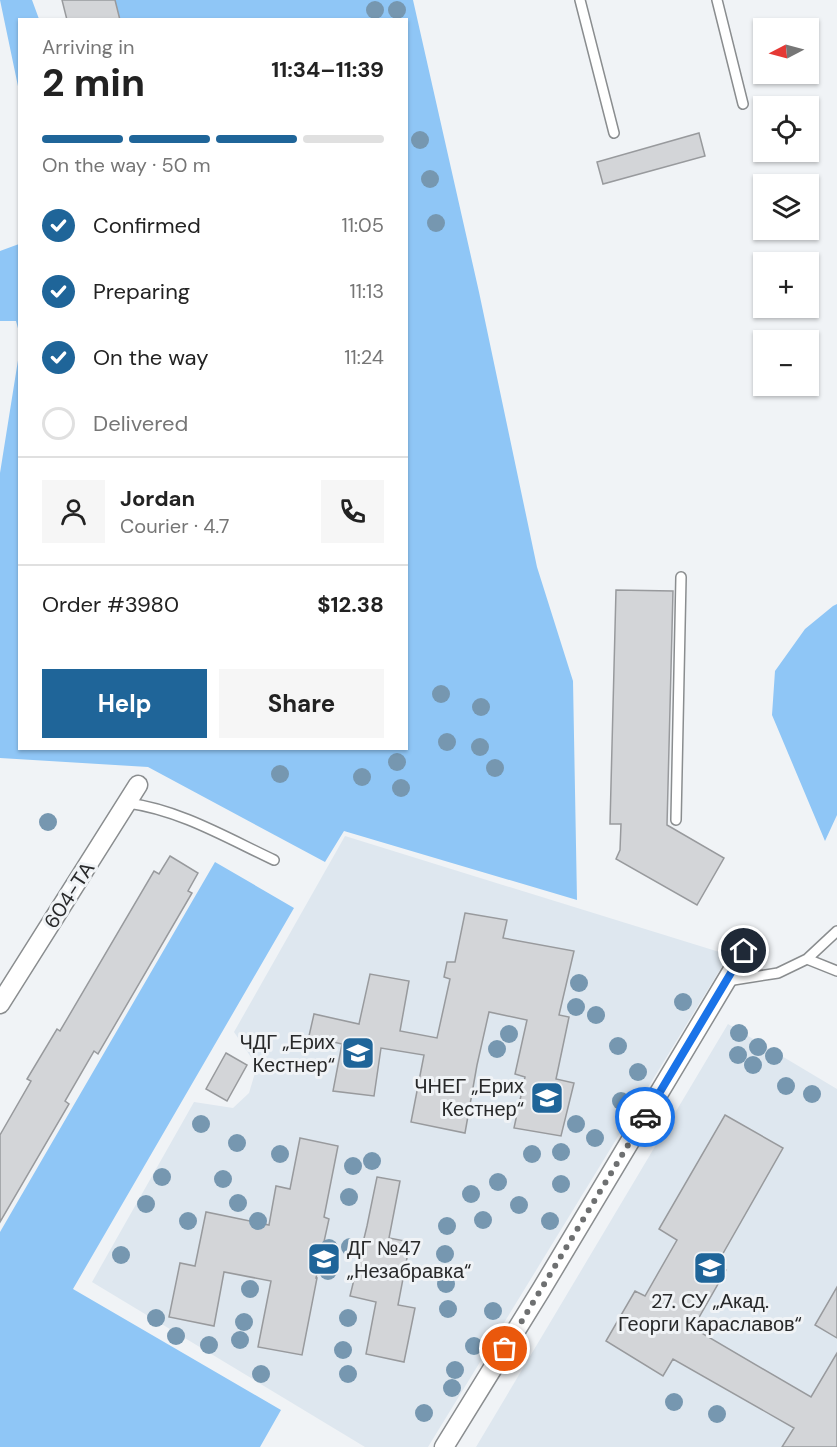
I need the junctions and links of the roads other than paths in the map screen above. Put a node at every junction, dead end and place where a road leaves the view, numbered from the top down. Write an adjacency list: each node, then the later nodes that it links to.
1 (580, 0): 4 (lane)
2 (717, 0): 3 (lane)
3 (743, 104)
4 (614, 133)
5 (681, 577): 8 (lane)
6 (138, 785): 7 (street, 604-ТА)
7 (128, 803): 9 (lane); 15 (street, 604-ТА)
8 (676, 820)
9 (274, 860)
10 (837, 931): 12 (lane)
11 (744, 951): 14 (street)
12 (807, 959): 13 (lane); 14 (lane)
13 (837, 971)
14 (726, 981): 16 (street)
15 (0, 1005)
16 (444, 1447)

